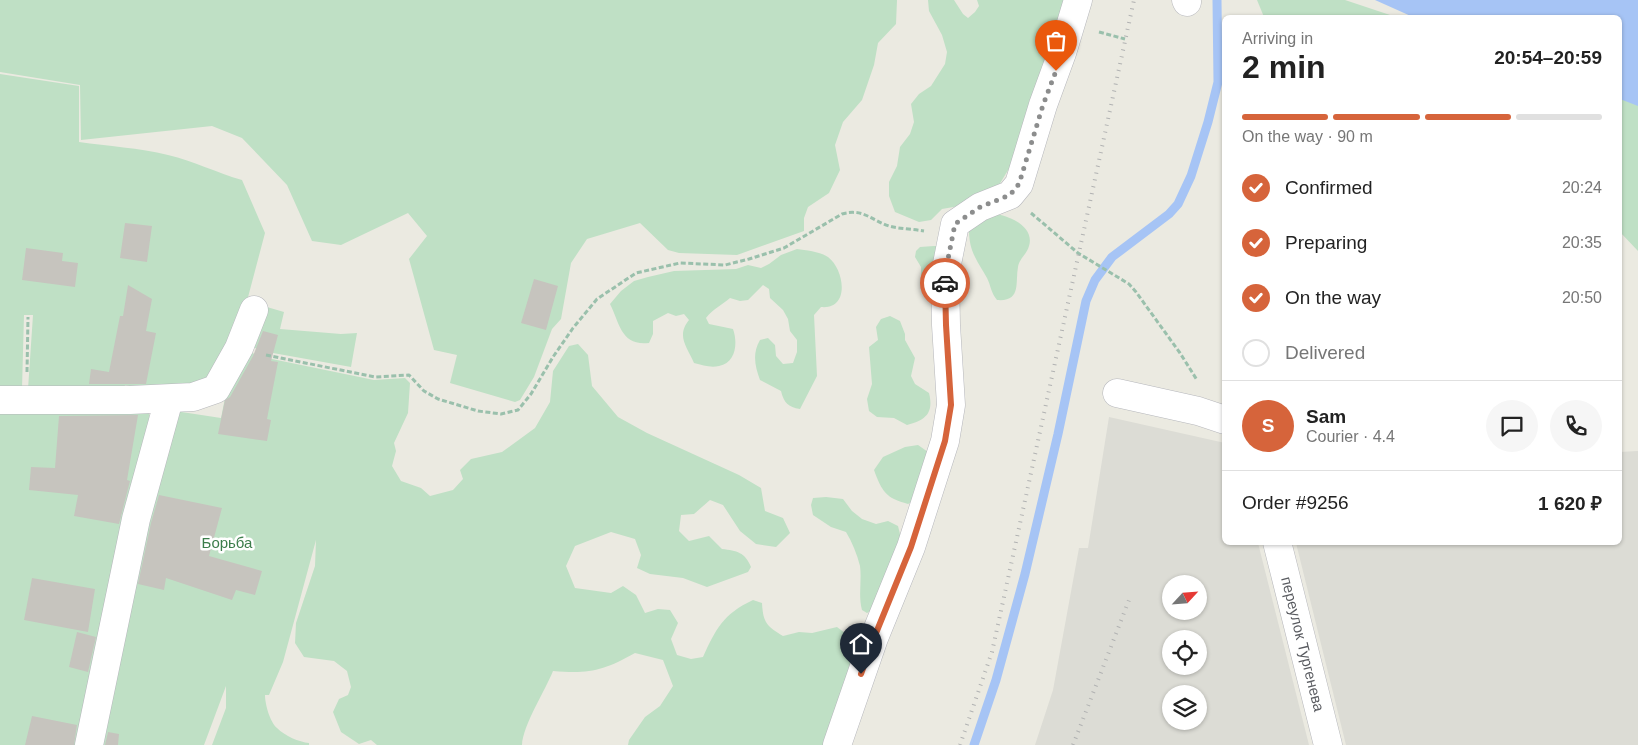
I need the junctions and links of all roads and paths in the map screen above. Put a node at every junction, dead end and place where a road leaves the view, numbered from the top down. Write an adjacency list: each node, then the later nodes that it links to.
1 (1078, 0): 2 (street)
2 (1010, 195): 3 (street); 10 (path)
3 (955, 224): 6 (path); 13 (street)
4 (254, 310): 6 (street)
5 (28, 317): 9 (path)
6 (239, 348): 8 (street)
7 (1117, 393): 10 (street)
8 (169, 399): 9 (street); 12 (street)
9 (13, 400)
10 (1220, 419)
11 (1278, 545): 14 (street, переулок Тургенева)
12 (89, 745)
13 (837, 745)
14 (1328, 745)

